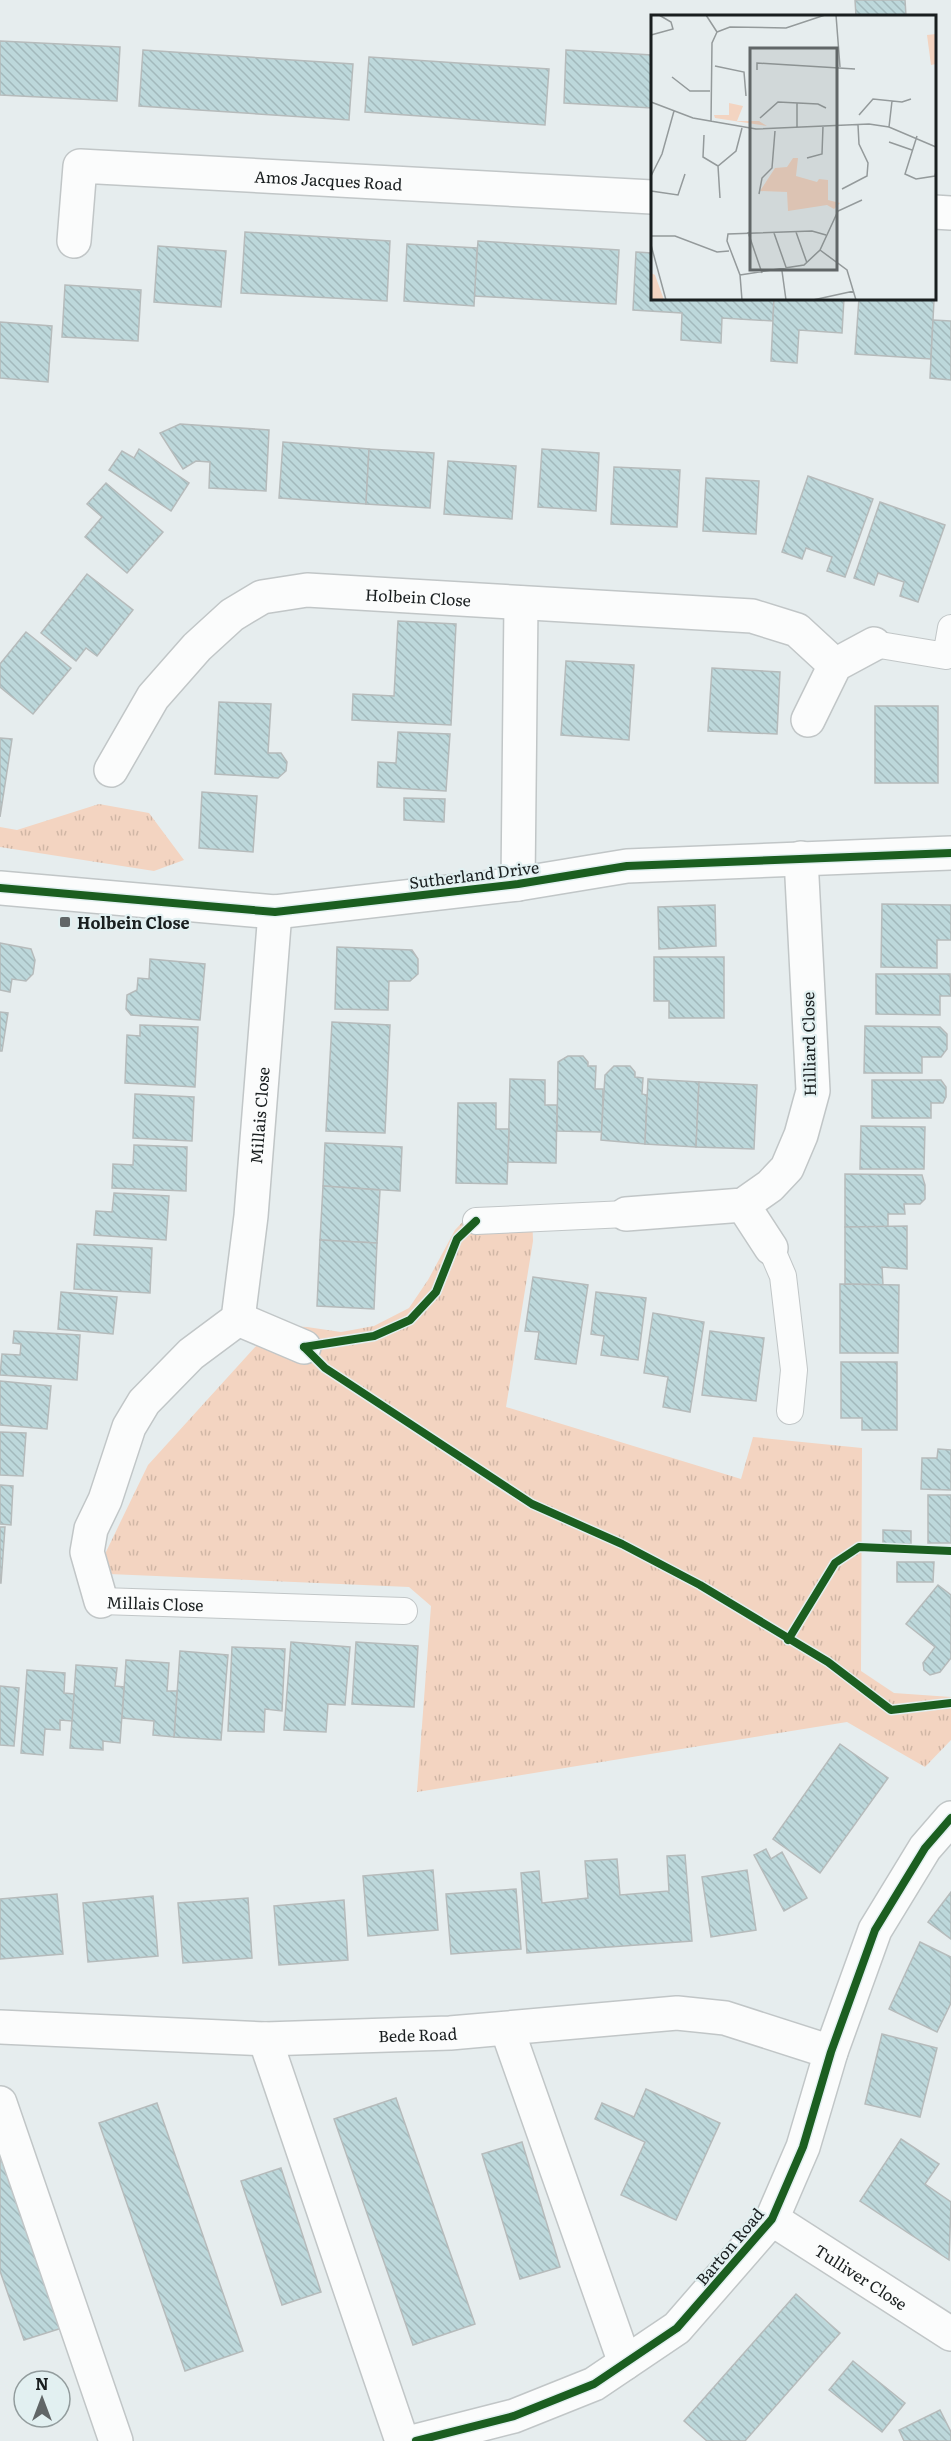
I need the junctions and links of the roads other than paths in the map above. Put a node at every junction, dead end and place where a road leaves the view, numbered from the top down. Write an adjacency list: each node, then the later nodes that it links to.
1 (651, 197): 4 (street, Amos Jacques Road)
2 (936, 212): 3 (street)
3 (951, 213)
4 (74, 241)
5 (521, 603): 8 (street, Holbein Close); 10 (street, Holbein Close); 13 (street)
6 (951, 628): 7 (lane)
7 (874, 645): 8 (street)
8 (835, 665): 9 (street)
9 (808, 720)
10 (111, 770)
11 (951, 852): 12 (street, Sutherland Drive)
12 (801, 858): 13 (street, Sutherland Drive); 16 (street, Hilliard Close)
13 (518, 884): 15 (street, Sutherland Drive)
14 (0, 888): 15 (street, Sutherland Drive)
15 (275, 912): 20 (street, Millais Close)
16 (743, 1205): 17 (street); 19 (street)
17 (626, 1214): 18 (lane)
18 (476, 1221)
19 (771, 1248): 22 (lane)
20 (238, 1319): 21 (street); 23 (street, Millais Close)
21 (304, 1347)
22 (790, 1411)
23 (101, 1601): 24 (lane, Millais Close)
24 (404, 1611)
25 (951, 1818): 29 (street, Barton Road)
26 (0, 2026): 28 (street, Bede Road)
27 (507, 2030): 28 (street, Bede Road); 29 (street, Bede Road); 33 (street)
28 (265, 2038): 35 (street)
29 (831, 2052): 31 (street, Barton Road)
30 (0, 2103): 34 (street)
31 (772, 2219): 32 (street, Tulliver Close); 33 (street, Barton Road)
32 (949, 2328)
33 (624, 2364): 36 (street, Barton Road)
34 (116, 2441)
35 (402, 2441)
36 (416, 2441)

